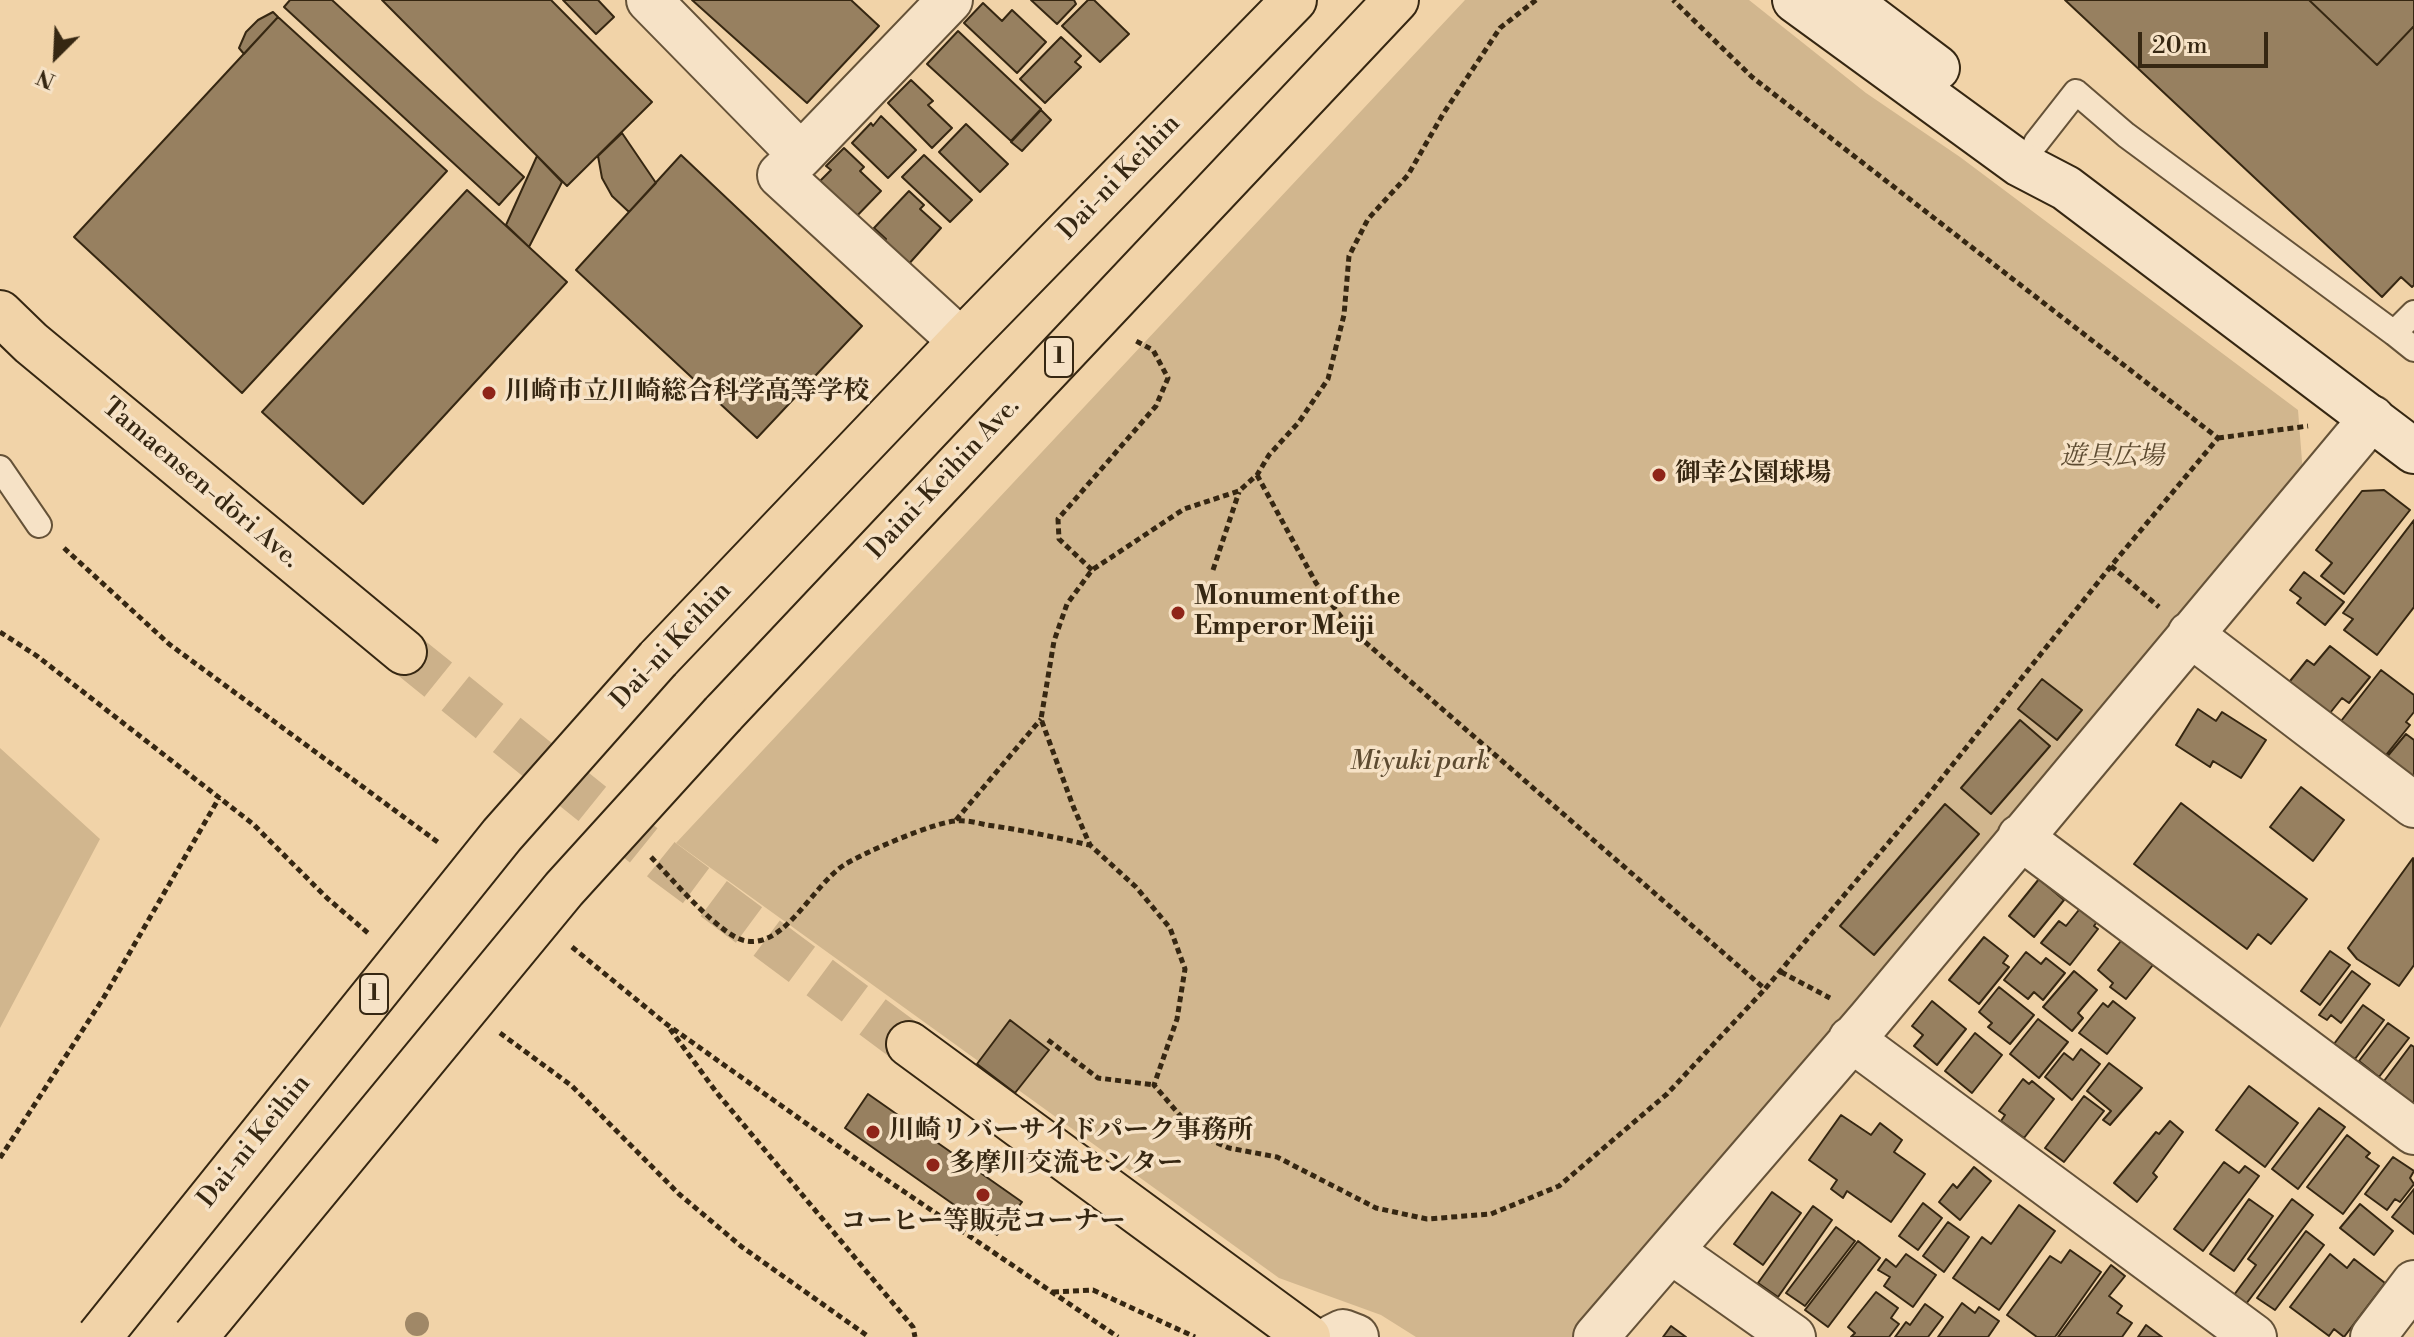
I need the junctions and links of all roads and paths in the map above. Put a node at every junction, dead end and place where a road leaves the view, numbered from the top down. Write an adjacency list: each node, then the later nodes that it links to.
1 (649, 0): 10 (street)
2 (950, 0): 10 (street)
3 (1294, 0): 16 (main road, Dai-ni Keihin / 1)
4 (1396, 0): 55 (main road, Daini-Keihin Ave. / 1, bridge)
5 (1536, 0): 22 (path)
6 (1673, 0): 19 (path)
7 (1795, 0): 11 (street)
8 (1847, 0): 9 (street)
9 (2036, 143): 11 (street); 14 (lane)
10 (801, 155): 16 (street)
11 (2066, 188): 18 (street)
12 (0, 313): 30 (main road, Tamaensen-dōri Ave.)
13 (2414, 313): 14 (lane)
14 (2394, 333): 17 (lane)
15 (1127, 335): 26 (path)
16 (961, 341): 54 (main road, Dai-ni Keihin / 1, bridge)
17 (2414, 349)
18 (2372, 418): 19 (path); 20 (street); 29 (street)
19 (2218, 438): 25 (path)
20 (2414, 451)
21 (0, 468): 24 (lane)
22 (1257, 475): 23 (path); 42 (path)
23 (1239, 491): 26 (path); 27 (path)
24 (39, 525): 37 (path)
25 (2111, 566): 29 (path); 41 (path)
26 (1092, 570): 31 (path)
27 (1213, 570)
28 (0, 632): 32 (path)
29 (2190, 634): 33 (street); 35 (street)
30 (404, 652)
31 (1041, 719): 34 (path); 36 (path)
32 (219, 798): 39 (path); 50 (path)
33 (2414, 805)
34 (955, 820): 36 (path); 38 (path)
35 (2020, 837): 44 (street); 49 (street)
36 (1090, 845): 48 (path)
37 (447, 849)
38 (649, 855)
39 (374, 938)
40 (571, 946): 43 (path)
41 (1781, 972): 42 (path); 44 (path)
42 (1765, 989): 48 (path)
43 (665, 1023): 53 (path); 57 (path)
44 (1860, 1029): 51 (street); 65 (street)
45 (499, 1033): 56 (path)
46 (1048, 1040): 48 (path)
47 (909, 1044): 60 (main road)
48 (1154, 1085)
49 (2414, 1132)
50 (0, 1158)
51 (1671, 1251): 63 (street); 64 (street)
52 (2414, 1283): 66 (street)
53 (1052, 1292): 58 (path); 59 (path)
54 (99, 1337)
55 (195, 1337)
56 (869, 1337)
57 (915, 1337)
58 (1118, 1337)
59 (1195, 1337)
60 (1308, 1337)
61 (1333, 1337): 62 (street)
62 (1356, 1337)
63 (1596, 1337)
64 (1793, 1337)
65 (2254, 1337)
66 (2373, 1337)

